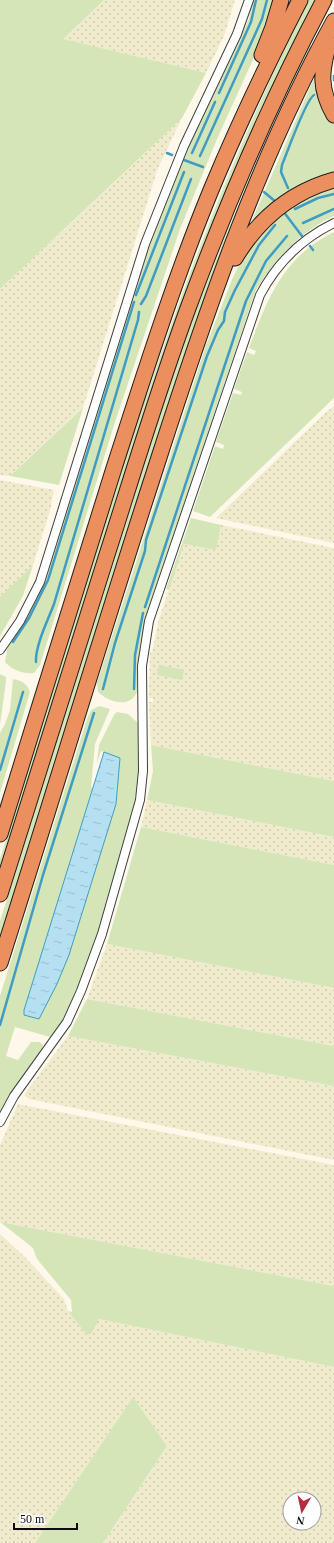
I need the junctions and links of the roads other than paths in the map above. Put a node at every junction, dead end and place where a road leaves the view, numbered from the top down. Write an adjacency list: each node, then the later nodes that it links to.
1 (249, 0): 11 (street)
2 (281, 0): 6 (highway)
3 (300, 0): 6 (highway)
4 (324, 0): 13 (highway)
5 (333, 23): 7 (highway); 10 (highway)
6 (256, 90): 12 (highway)
7 (334, 115)
8 (334, 180): 10 (highway)
9 (334, 223): 15 (street)
10 (220, 282): 14 (highway)
11 (0, 650)
12 (0, 834)
13 (0, 894)
14 (0, 963)
15 (0, 1122)

